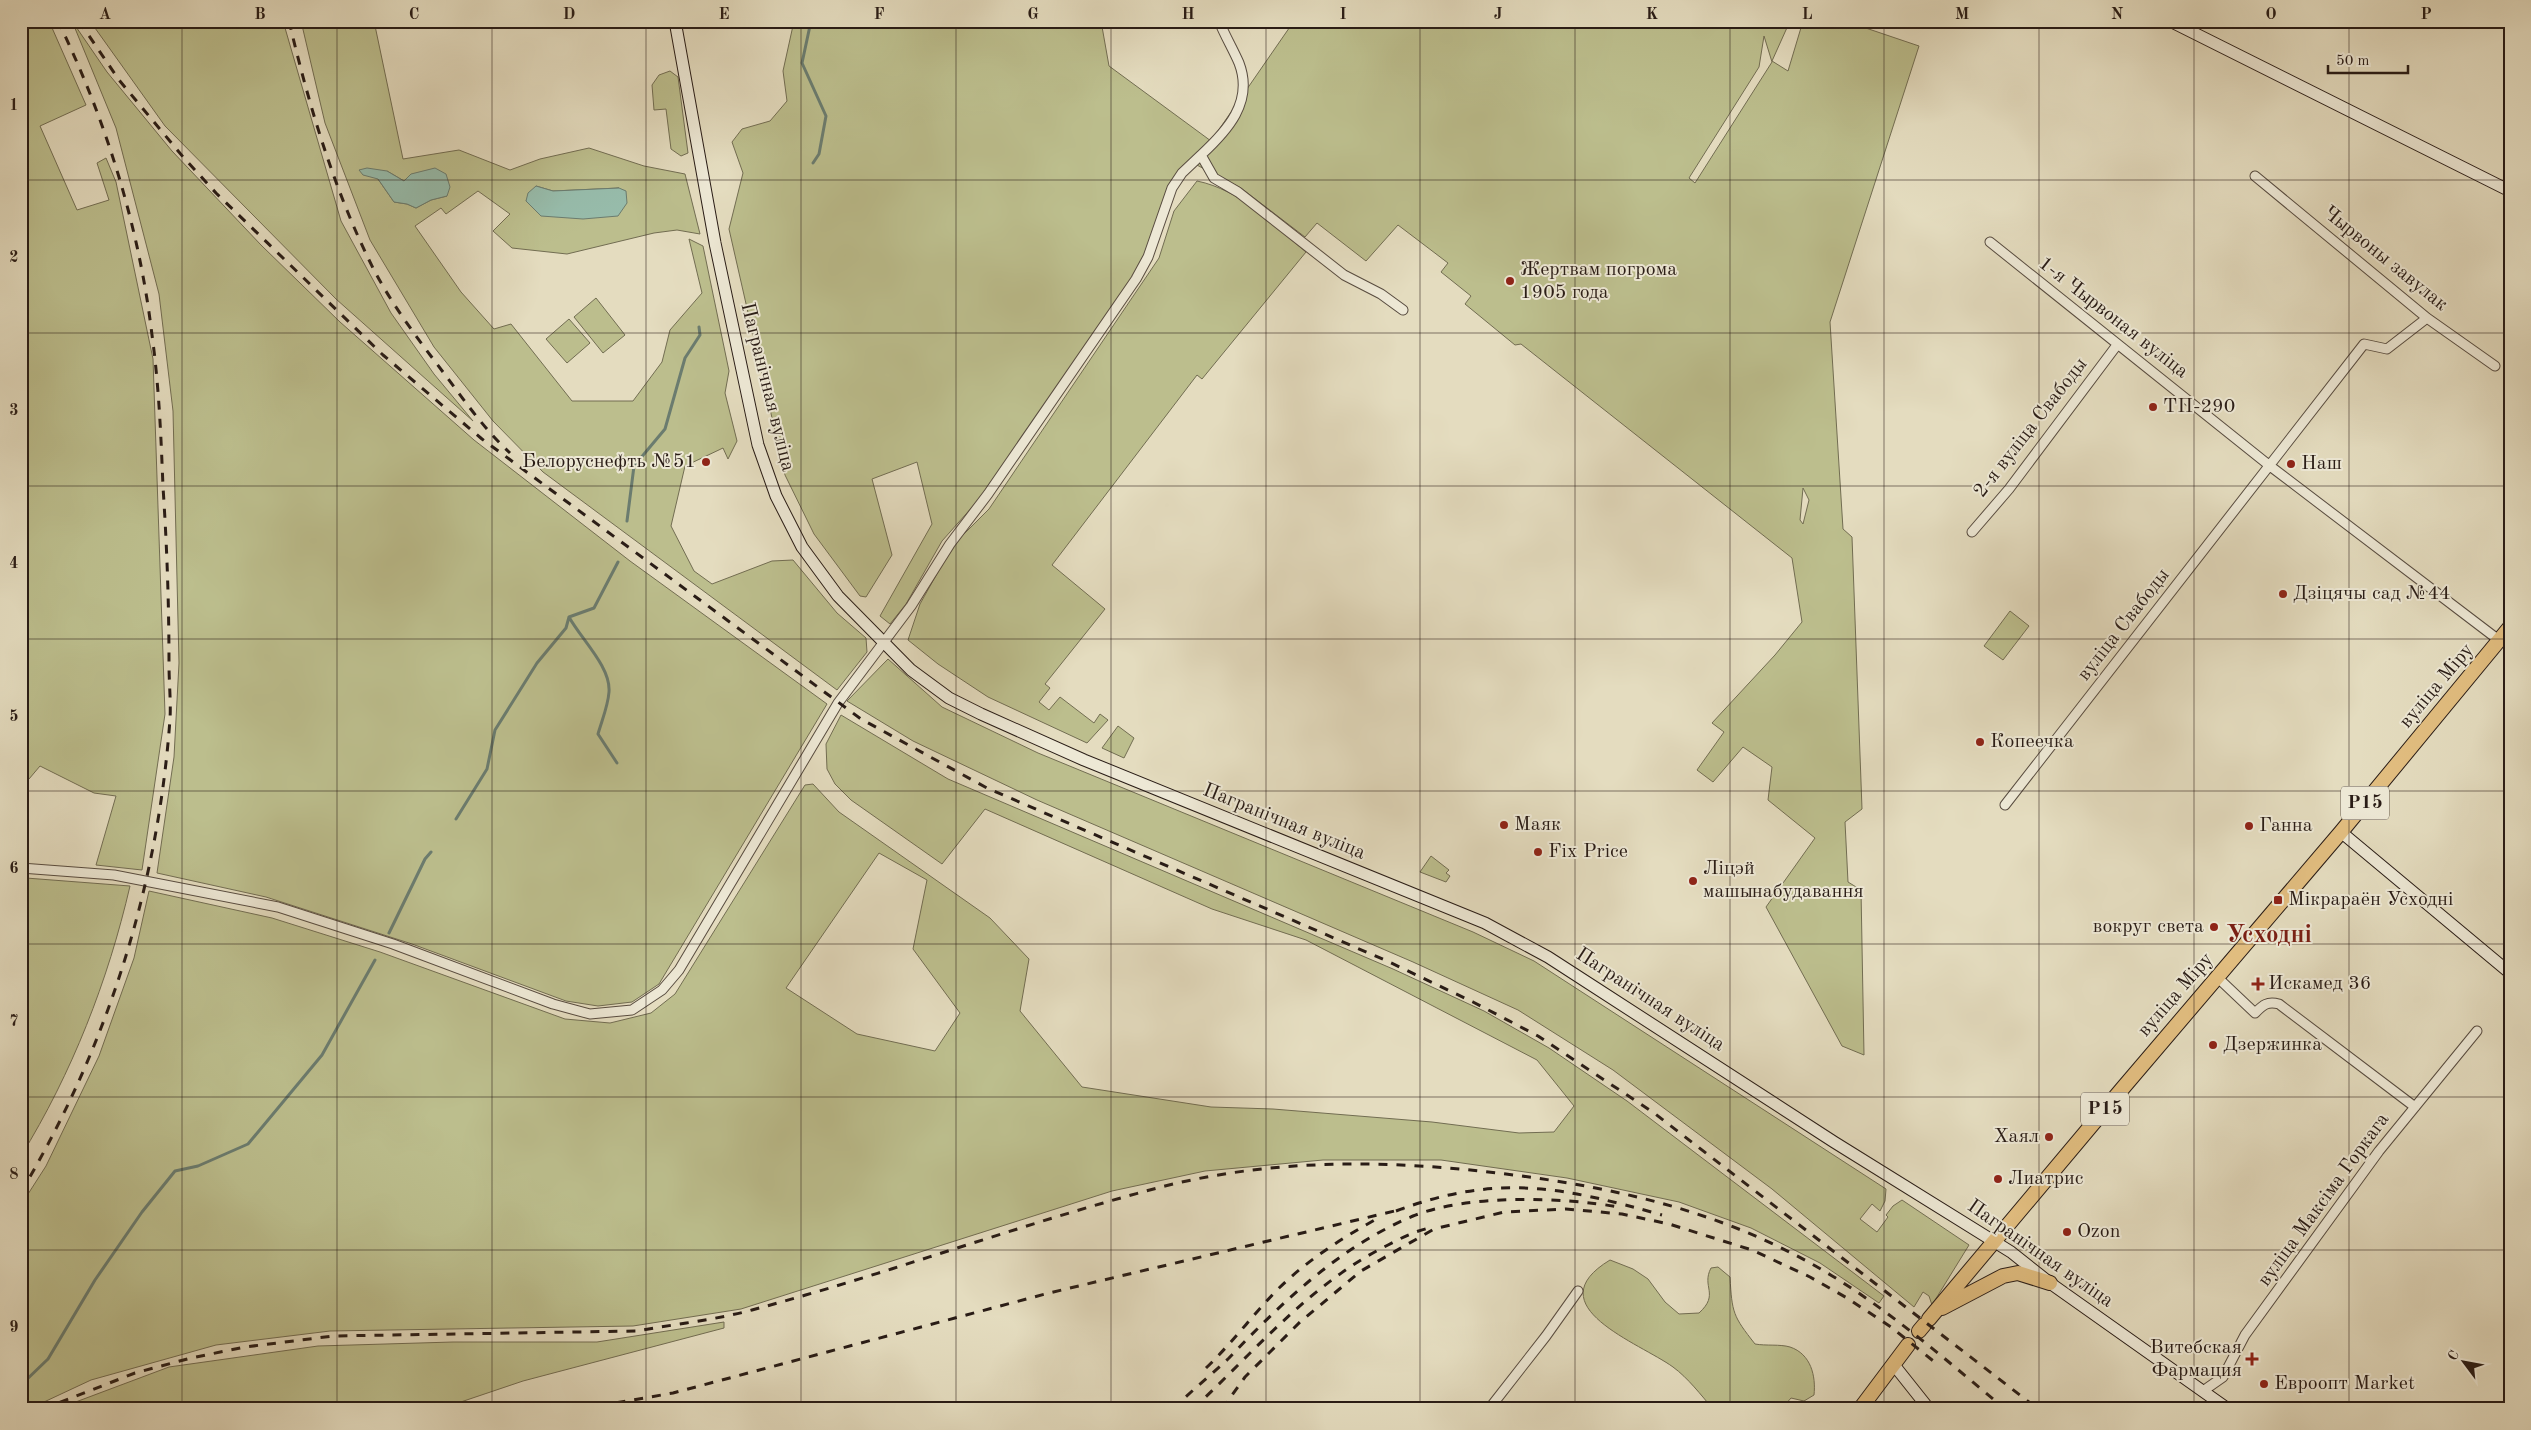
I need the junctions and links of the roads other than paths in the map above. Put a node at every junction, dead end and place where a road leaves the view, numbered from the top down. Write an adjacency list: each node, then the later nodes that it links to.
1 (675, 21): 16 (street, Пагранічная вуліца)
2 (1219, 21): 4 (street)
3 (2170, 21): 6 (street)
4 (1201, 156): 8 (street); 16 (street)
5 (2255, 176): 9 (street, Чырвоны завулак)
6 (2510, 191)
7 (1990, 242): 10 (street, 1-я Чырвоная вуліца)
8 (1403, 310)
9 (2427, 318): 11 (street, Чырвоны завулак); 12 (street, вуліца Свабоды)
10 (2117, 345): 12 (street, 1-я Чырвоная вуліца); 13 (street, 2-я вуліца Свабоды)
11 (2495, 366)
12 (2270, 466): 15 (street, 1-я Чырвоная вуліца); 17 (street, вуліца Свабоды)
13 (1972, 532)
14 (2510, 627): 15 (main road, вуліца Міру / Р15)
15 (2500, 641): 18 (main road, вуліца Міру / Р15)
16 (884, 643): 19 (street); 24 (street, Пагранічная вуліца)
17 (2005, 805)
18 (2341, 832): 20 (street); 21 (main road, вуліца Міру / Р15)
19 (21, 868)
20 (2510, 973)
21 (2217, 977): 23 (street); 24 (main road, вуліца Міру / Р15)
22 (2477, 1031): 23 (street, вуліца Максіма Горкага)
23 (2415, 1107): 29 (street, вуліца Максіма Горкага)
24 (1994, 1243): 25 (street, Пагранічная вуліца); 25 (main road, вуліца Міру / Р15)
25 (2050, 1283): 29 (street, Пагранічная вуліца)
26 (1578, 1290): 30 (street)
27 (1908, 1345): 28 (main road)
28 (1894, 1365): 31 (main road); 32 (street)
29 (2203, 1391): 33 (street, Пагранічная вуліца)
30 (1489, 1409)
31 (1860, 1409)
32 (1929, 1409)
33 (2228, 1409)

